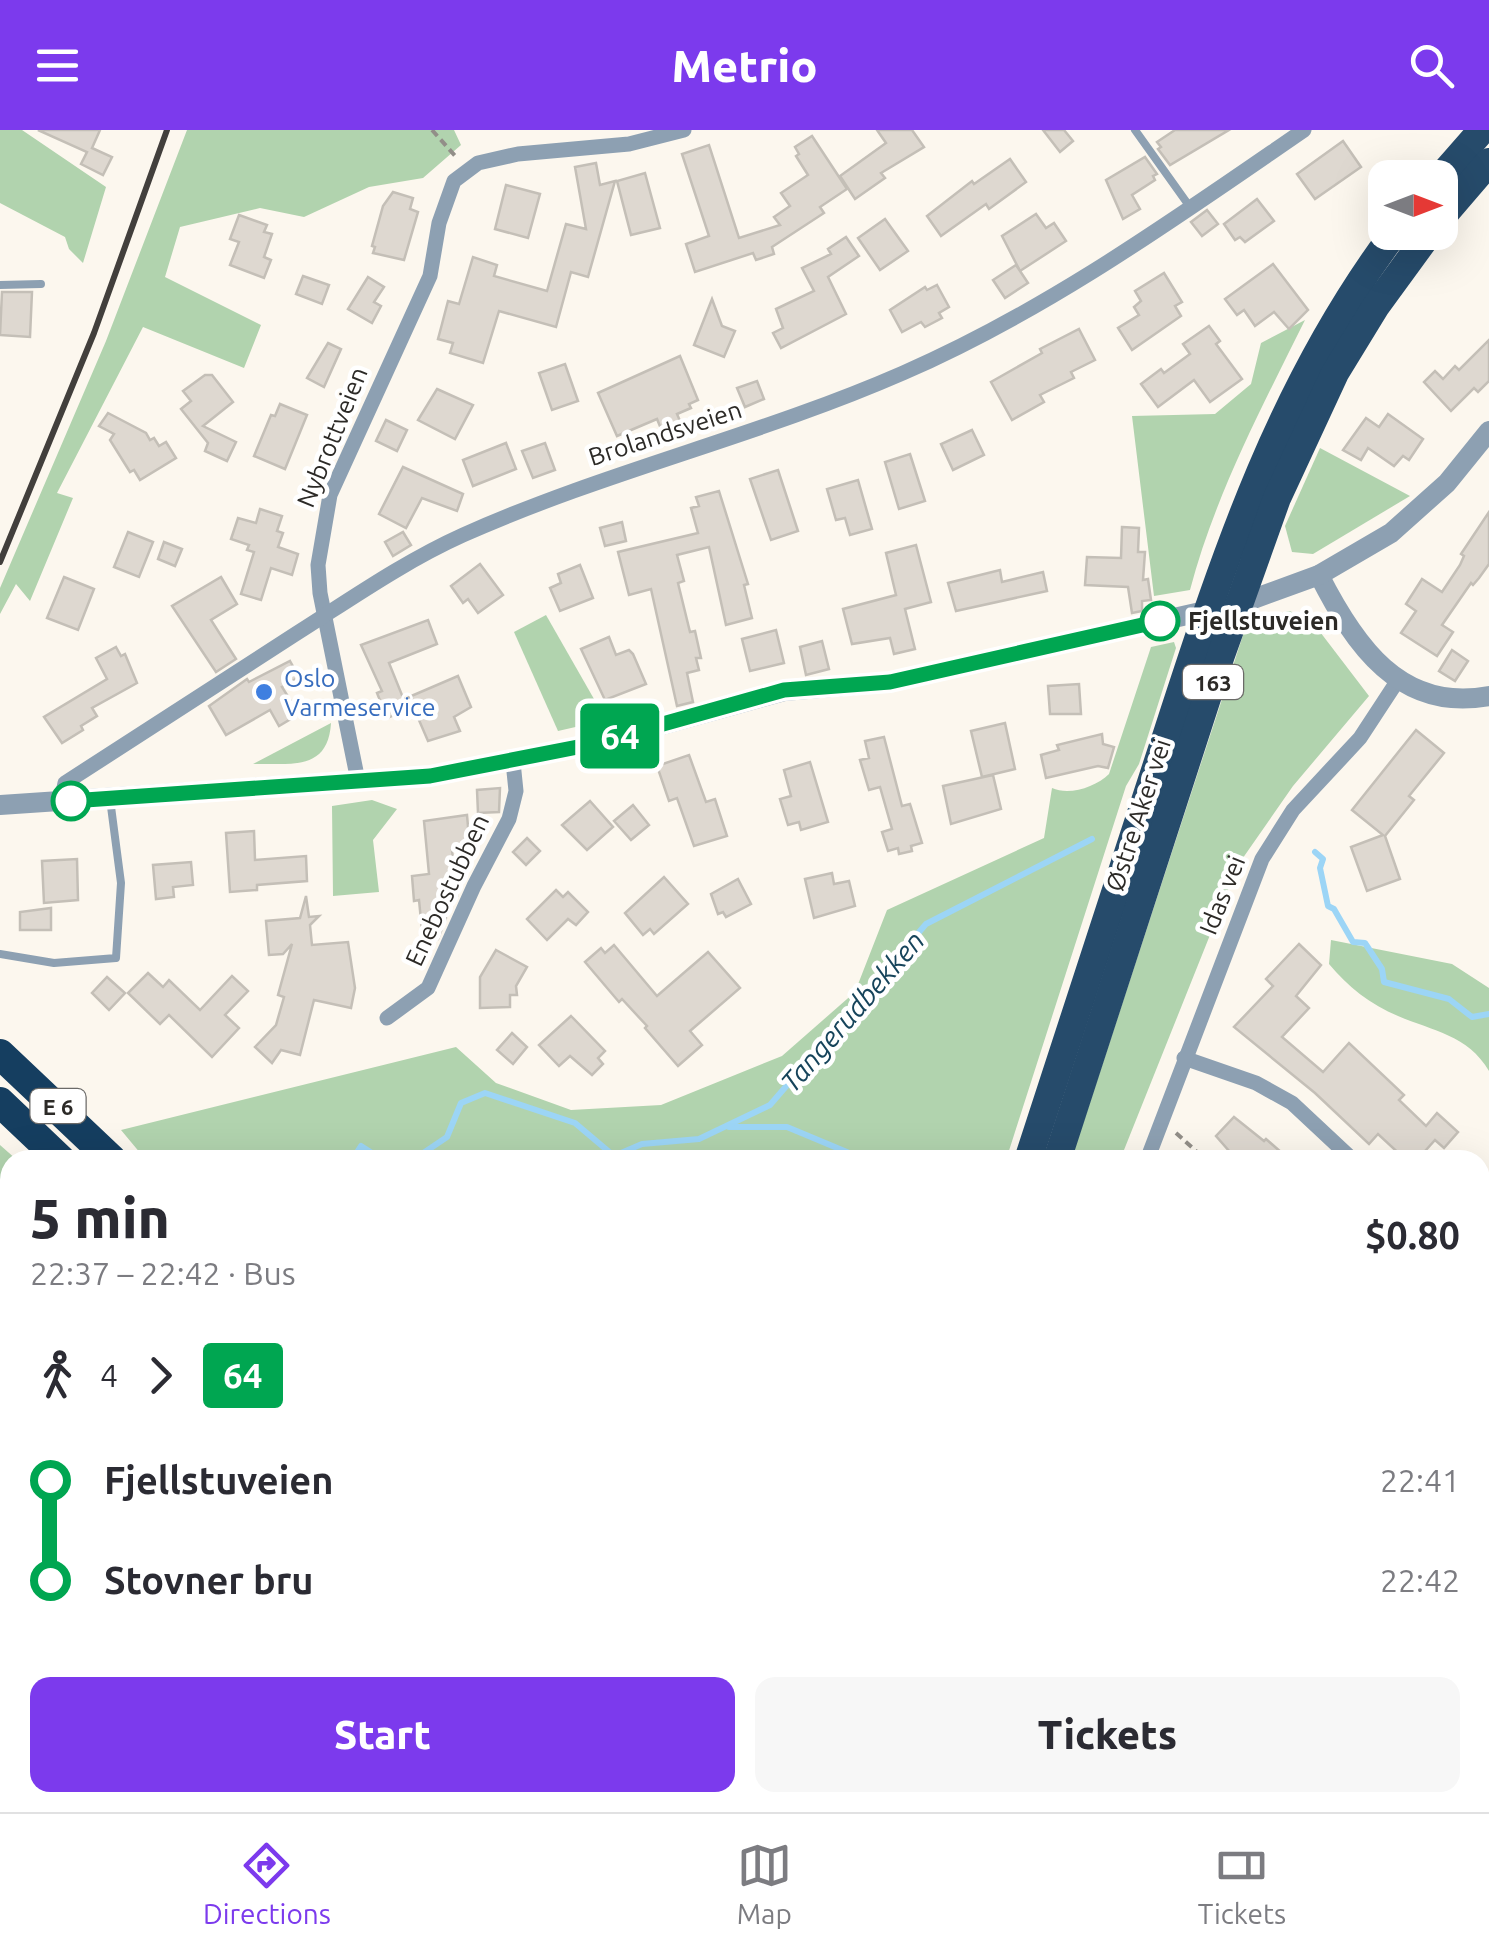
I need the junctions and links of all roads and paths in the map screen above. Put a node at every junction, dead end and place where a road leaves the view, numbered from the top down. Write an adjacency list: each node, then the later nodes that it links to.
1 (432, 130): 8 (path)
2 (684, 130): 8 (street)
3 (1135, 130): 10 (lane)
4 (1304, 130): 10 (street, Brolandsveien)
5 (1482, 130): 6 (highway)
6 (1456, 160)
7 (1489, 162): 9 (highway)
8 (460, 175): 17 (street, Nybrottveien)
9 (1458, 199)
10 (1191, 208): 17 (street, Brolandsveien)
11 (1382, 250): 33 (highway, Østre Aker vei / 163)
12 (1417, 250): 34 (highway, Østre Aker vei / 163)
13 (40, 284): 14 (lane)
14 (0, 285)
15 (1489, 431): 16 (street)
16 (1320, 575): 18 (street); 20 (street)
17 (323, 614): 21 (street, Nybrottveien); 23 (street, Brolandsveien)
18 (1398, 680): 19 (street); 28 (street, Idas vei)
19 (1489, 696)
20 (513, 762): 21 (street); 26 (street, Enebostubben)
21 (358, 780): 22 (street)
22 (110, 799): 23 (street); 25 (lane)
23 (61, 802): 24 (street)
24 (0, 805)
25 (0, 954)
26 (386, 1018)
27 (0, 1054): 32 (highway, E 6)
28 (1184, 1058): 30 (street, Idas vei); 37 (street)
29 (0, 1102): 31 (highway, E 6)
30 (1162, 1120): 35 (street, Idas vei); 36 (path)
31 (50, 1150)
32 (101, 1150)
33 (1031, 1150)
34 (1060, 1150)
35 (1150, 1150)
36 (1195, 1150)
37 (1342, 1150)

